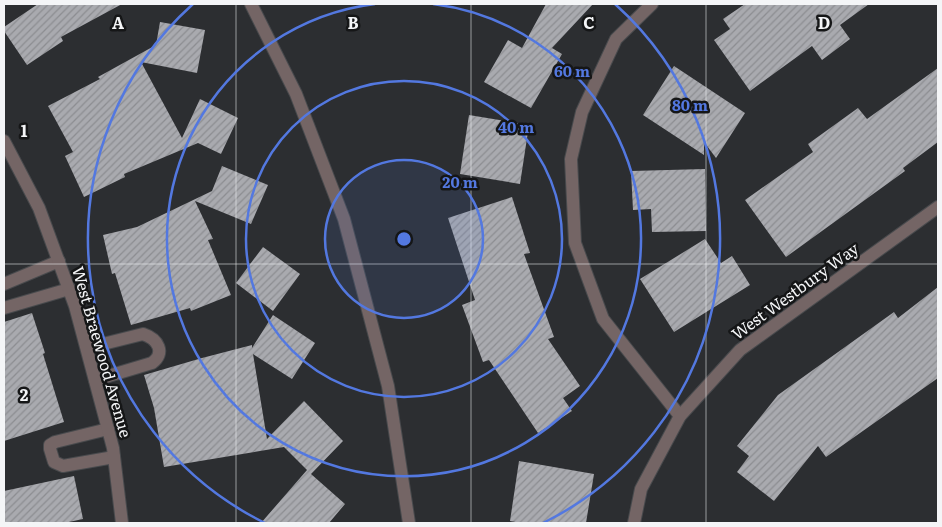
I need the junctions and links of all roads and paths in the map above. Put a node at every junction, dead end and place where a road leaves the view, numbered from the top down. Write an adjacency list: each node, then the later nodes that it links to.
1 (251, 4): 15 (street)
2 (652, 4): 11 (street)
3 (4, 141): 5 (street, West Braewood Avenue)
4 (938, 207): 11 (street, West Westbury Way)
5 (59, 261): 6 (street); 7 (street, West Braewood Avenue)
6 (4, 284)
7 (69, 289): 8 (street); 9 (street, West Braewood Avenue)
8 (4, 308)
9 (87, 348): 10 (street, West Braewood Avenue); 10 (street)
10 (95, 380): 12 (street, West Braewood Avenue)
11 (680, 416): 16 (street, West Westbury Way)
12 (108, 429): 13 (street, West Braewood Avenue); 13 (street)
13 (114, 456): 14 (street, West Braewood Avenue)
14 (122, 523)
15 (409, 523)
16 (634, 523)

